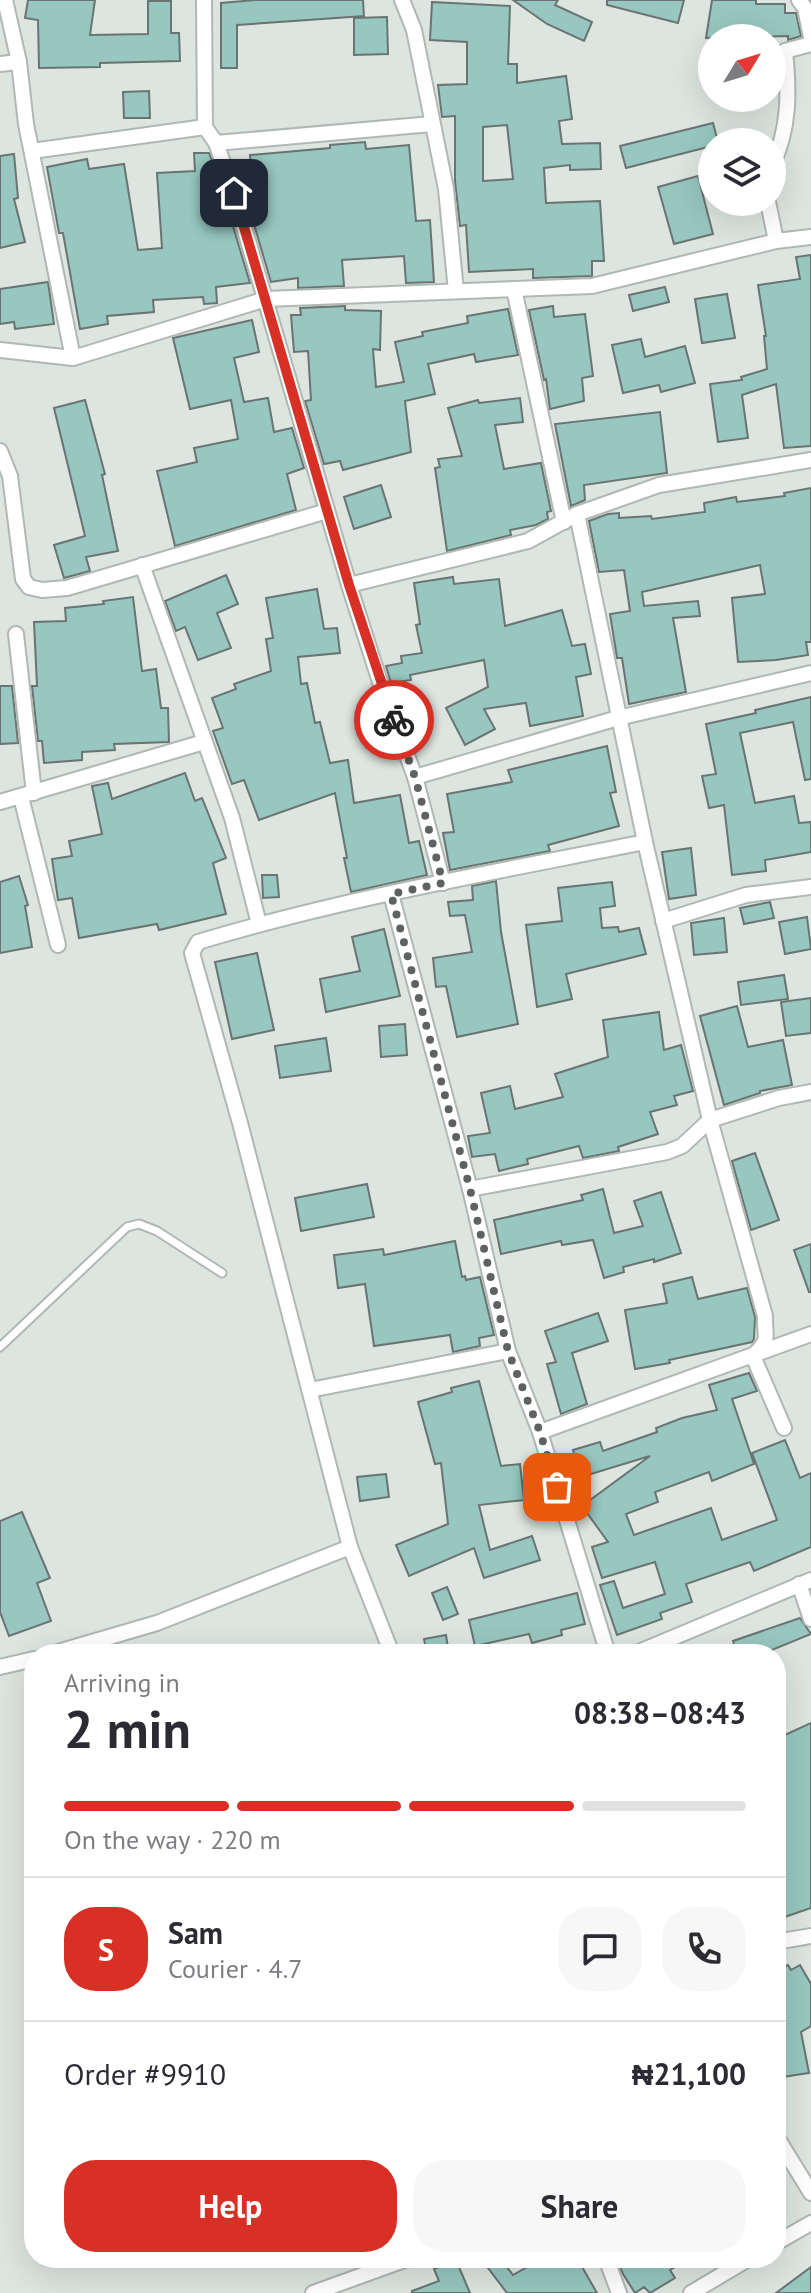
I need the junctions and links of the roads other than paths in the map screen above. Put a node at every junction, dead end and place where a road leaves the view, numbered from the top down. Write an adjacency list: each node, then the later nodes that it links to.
1 (5, 0): 7 (street)
2 (204, 0): 10 (street)
3 (402, 0): 9 (street)
4 (799, 0): 5 (street)
5 (811, 37)
6 (811, 44): 11 (street)
7 (19, 62): 8 (street); 13 (street)
8 (0, 64)
9 (432, 124): 12 (street); 18 (street)
10 (205, 127): 12 (street); 13 (street)
11 (785, 128)
12 (216, 143): 19 (street)
13 (32, 151): 21 (street)
14 (771, 216): 16 (street)
15 (811, 237): 16 (street)
16 (776, 241): 17 (street)
17 (514, 289): 18 (street); 25 (street)
18 (456, 291): 19 (street)
19 (266, 299): 21 (street); 24 (street)
20 (0, 350): 21 (street)
21 (73, 358)
22 (0, 451): 26 (street)
23 (811, 460): 25 (street)
24 (327, 511): 26 (street); 27 (street)
25 (571, 518): 27 (street); 30 (street)
26 (142, 565): 31 (street)
27 (349, 585): 32 (street)
28 (16, 634): 33 (street)
29 (811, 673): 30 (street)
30 (618, 718): 32 (street); 35 (street)
31 (204, 742): 33 (street); 40 (street)
32 (415, 777): 36 (street)
33 (27, 795): 34 (street); 41 (street)
34 (0, 802)
35 (645, 842): 36 (street); 39 (street)
36 (443, 883): 38 (street)
37 (811, 887): 39 (street)
38 (391, 894): 40 (street); 44 (street)
39 (663, 921): 43 (street)
40 (259, 924): 50 (street)
41 (58, 945)
42 (811, 1092): 43 (street)
43 (710, 1120): 44 (street); 49 (street)
44 (470, 1189): 48 (street)
45 (222, 1273): 47 (lane)
46 (811, 1334): 49 (street)
47 (0, 1347)
48 (508, 1351): 50 (street); 52 (street)
49 (753, 1356): 51 (street); 52 (street)
50 (310, 1390): 53 (street)
51 (784, 1428)
52 (540, 1432): 58 (street)
53 (350, 1547): 56 (street); 57 (street)
54 (805, 1582): 55 (street); 59 (street)
55 (811, 1619)
56 (85, 1644)
57 (388, 1644)
58 (605, 1644)
59 (658, 1644)
60 (24, 1661): 61 (street)
61 (0, 1667)
62 (811, 1936): 63 (street)
63 (786, 1940)
64 (786, 2152): 65 (street)
65 (811, 2193)
66 (811, 2223): 67 (street)
67 (786, 2237)
68 (382, 2268): 71 (street)
69 (610, 2268): 72 (street)
70 (733, 2268): 73 (street)
71 (313, 2293)
72 (619, 2293)
73 (691, 2293)

